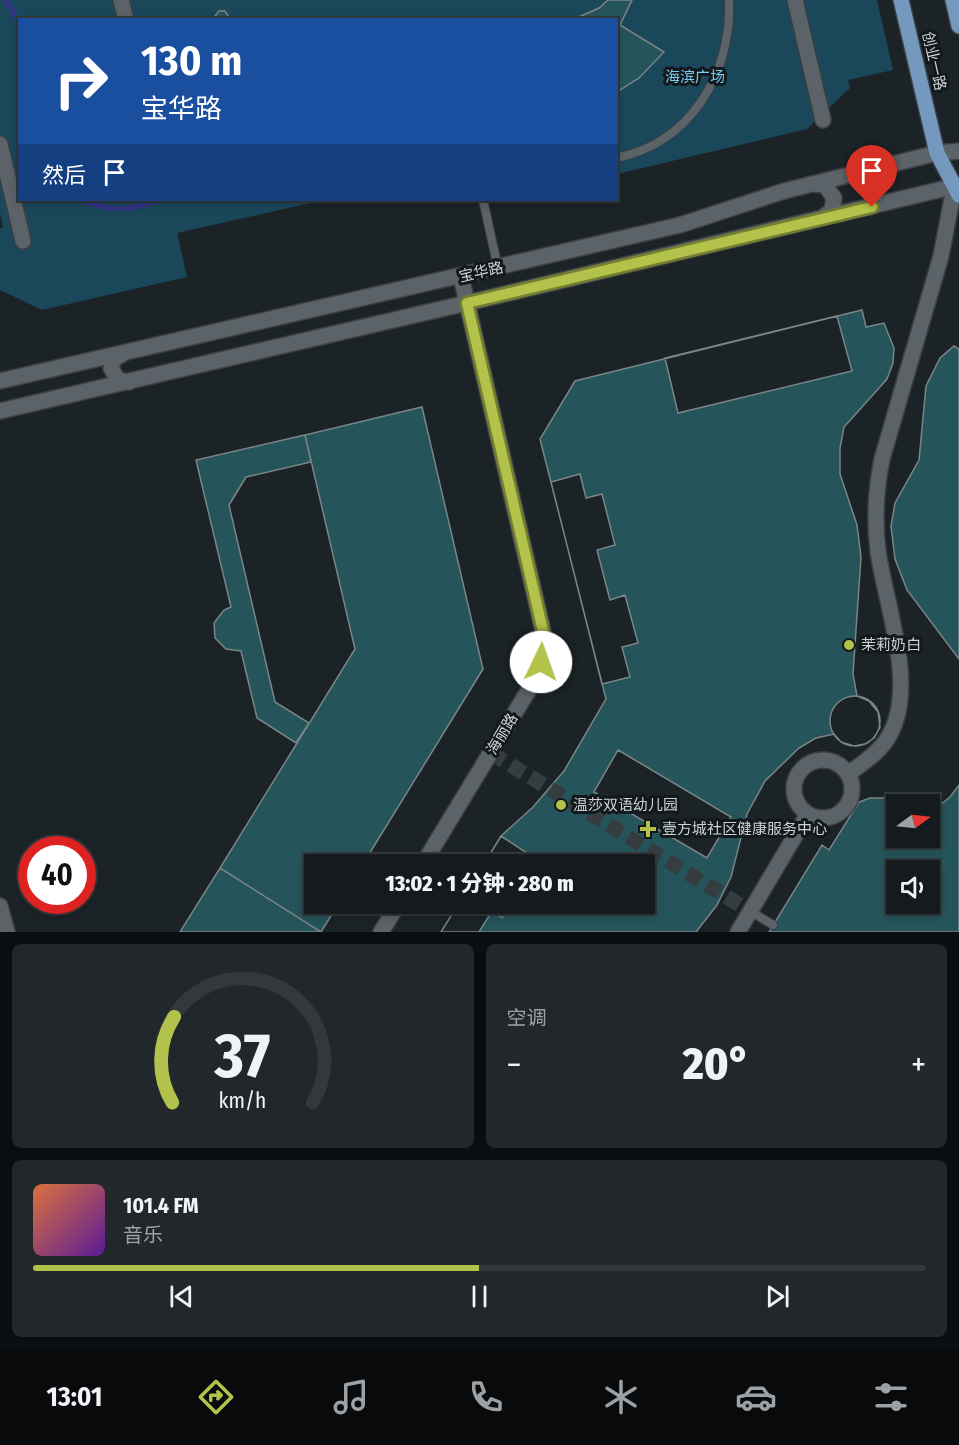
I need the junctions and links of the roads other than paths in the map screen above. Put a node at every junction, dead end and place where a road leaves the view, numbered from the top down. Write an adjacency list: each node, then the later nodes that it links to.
1 (121, 0): 6 (main road)
2 (729, 0): 12 (lane)
3 (795, 0): 8 (main road)
4 (901, 0): 11 (main road, 创业一路)
5 (953, 0): 7 (main road)
6 (126, 18)
7 (959, 26)
8 (823, 120)
9 (0, 144): 17 (main road)
10 (959, 152): 11 (main road, 宝华路)
11 (937, 153): 13 (main road, 宝华路); 14 (main road, 创业一路)
12 (618, 157)
13 (811, 184): 16 (main road); 18 (main road, 宝华路)
14 (957, 190): 16 (main road, 宝华路); 25 (main road)
15 (483, 201): 18 (lane)
16 (819, 219): 20 (main road, 宝华路)
17 (23, 241)
18 (498, 268): 19 (main road, 宝华路)
19 (461, 277): 20 (main road, 海丽路); 21 (main road, 宝华路)
20 (467, 303): 23 (main road, 宝华路); 27 (main road, 海丽路)
21 (124, 353): 22 (main road, 宝华路); 23 (main road)
22 (0, 381)
23 (130, 382): 24 (main road, 宝华路)
24 (0, 411)
25 (848, 774): 26 (main road); 26 (main road)
26 (808, 814): 29 (main road)
27 (429, 854)
28 (0, 906): 32 (main road)
29 (750, 911): 31 (lane); 34 (main road)
30 (392, 914): 33 (main road)
31 (773, 925)
32 (7, 932)
33 (381, 932)
34 (738, 932)

